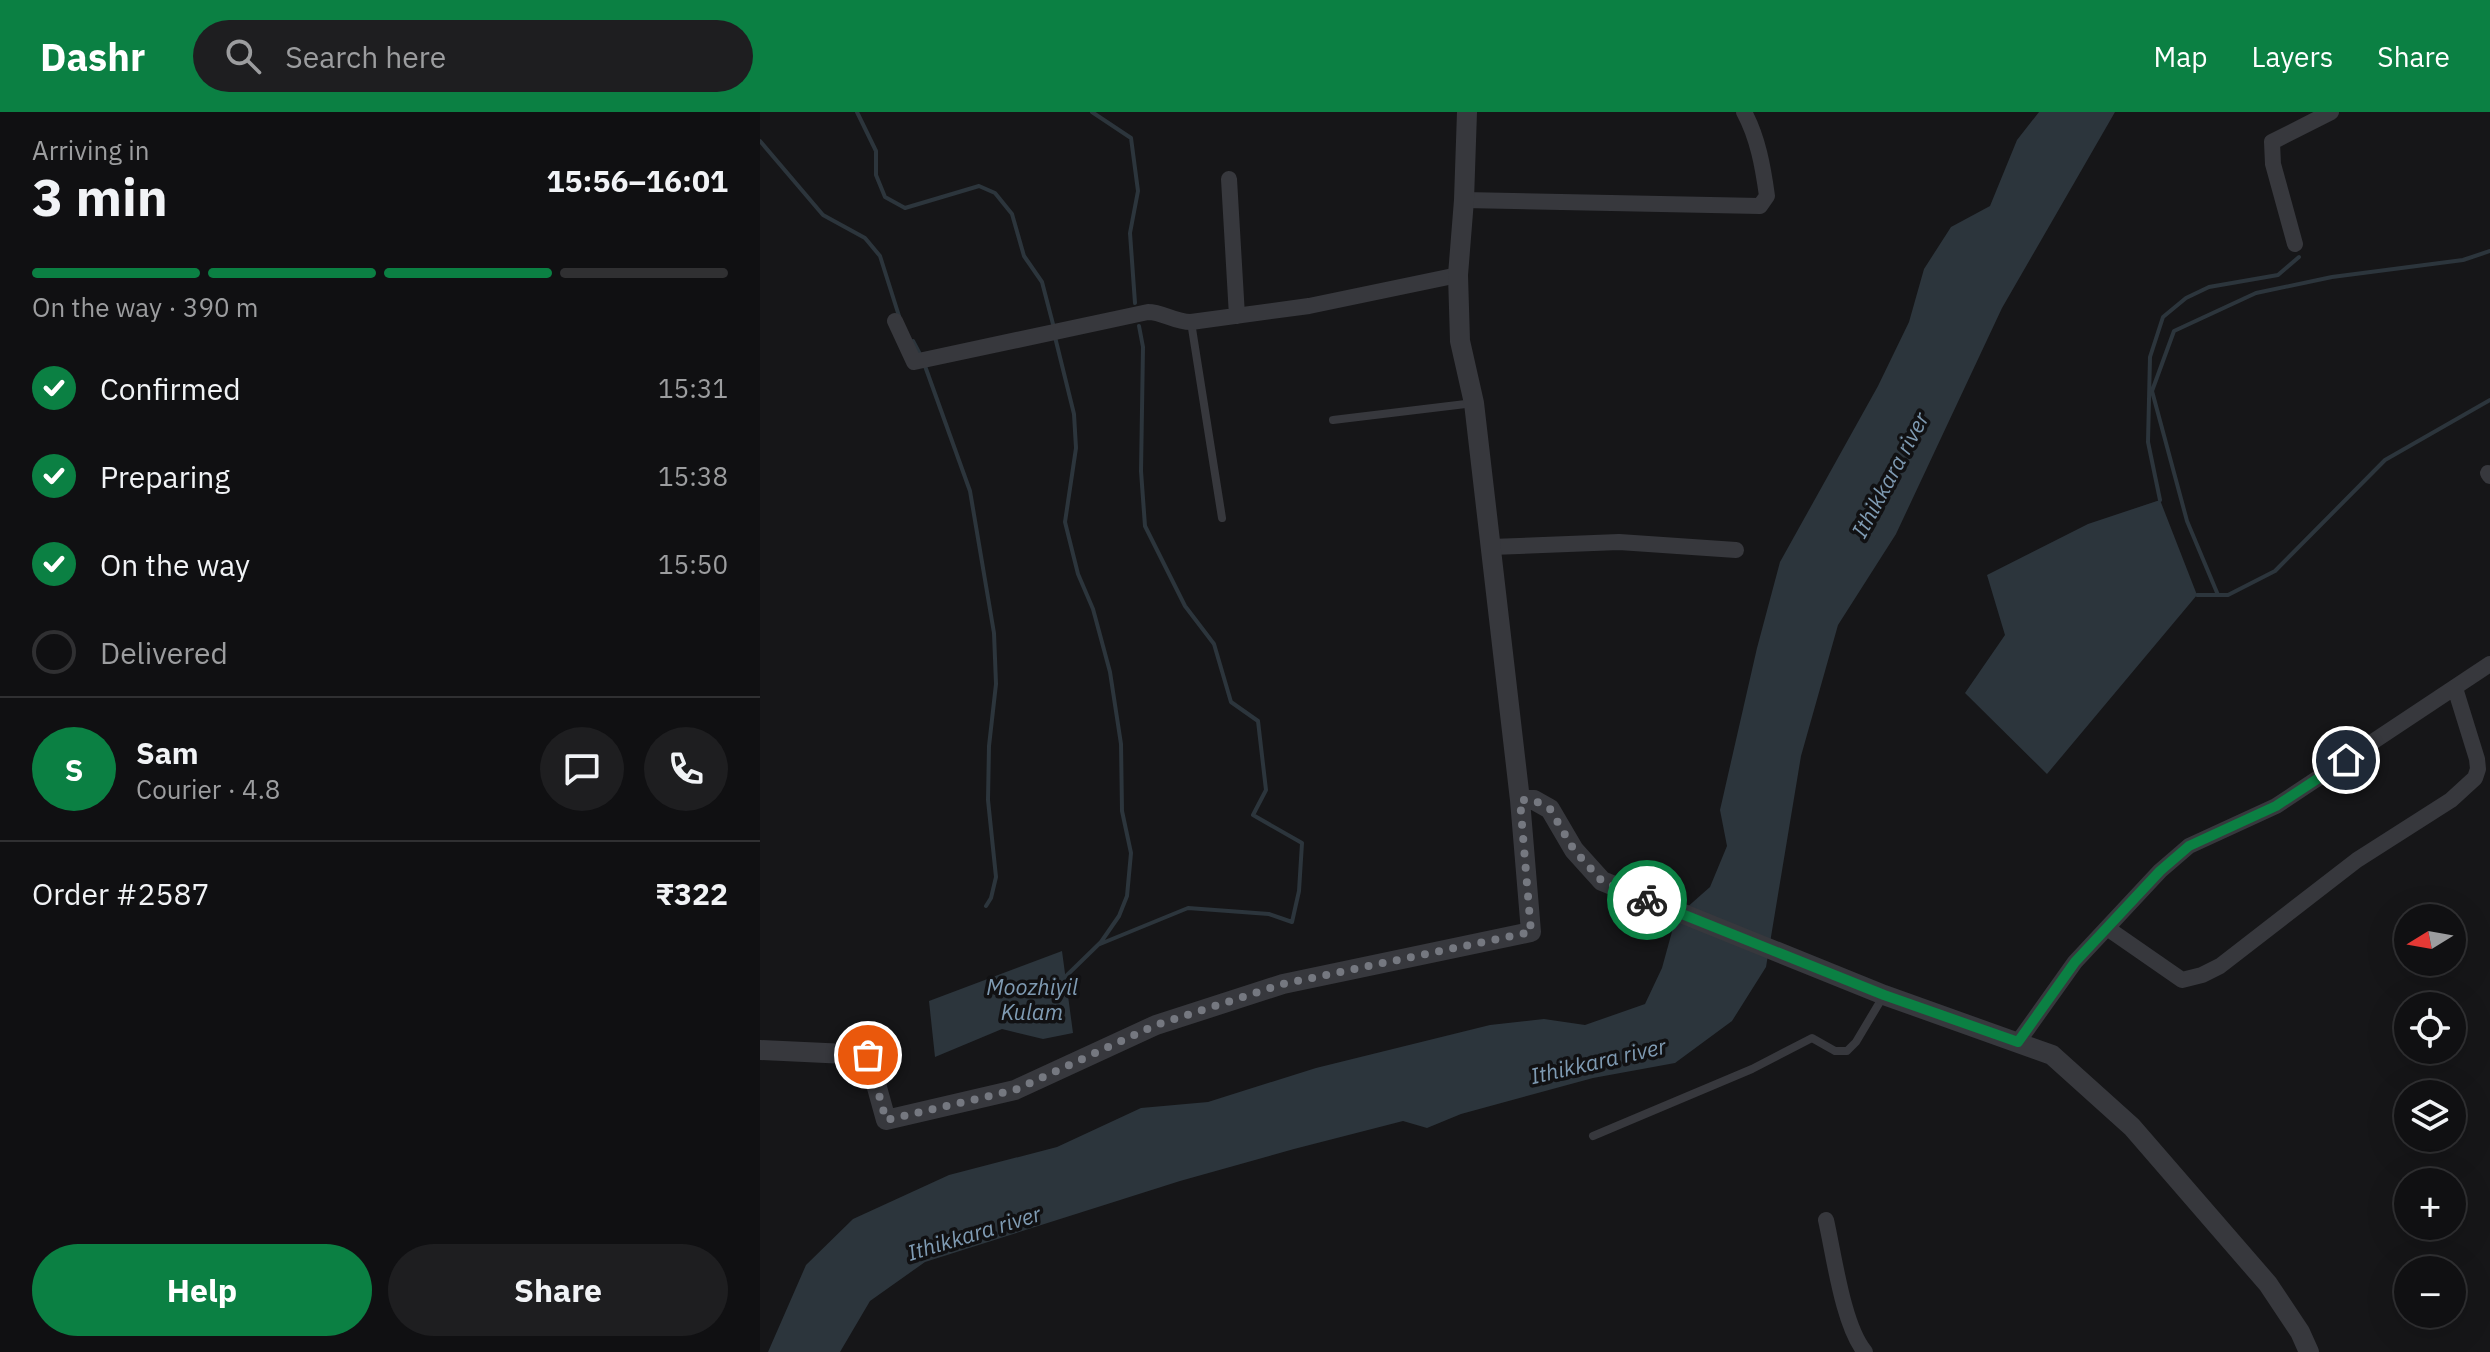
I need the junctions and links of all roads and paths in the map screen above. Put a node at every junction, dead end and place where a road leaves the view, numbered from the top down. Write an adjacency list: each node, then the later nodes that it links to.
1 (1467, 112): 5 (street)
2 (1744, 112): 5 (street)
3 (2331, 112): 6 (street)
4 (1229, 179): 8 (street)
5 (1464, 200): 7 (street)
6 (2295, 244)
7 (1458, 275): 8 (street); 11 (street)
8 (1237, 316): 10 (street)
9 (895, 321): 10 (street)
10 (1191, 322): 13 (lane)
11 (1474, 403): 12 (lane); 14 (street)
12 (1333, 420)
13 (1222, 518)
14 (1491, 547): 15 (street); 18 (street)
15 (1736, 550)
16 (2490, 664): 17 (street)
17 (2455, 688): 19 (street); 19 (street)
18 (1520, 800): 20 (street); 22 (street)
19 (2107, 928): 21 (street)
20 (1884, 995): 21 (street); 23 (lane)
21 (2018, 1042): 26 (street)
22 (760, 1050)
23 (1593, 1136)
24 (1826, 1220): 25 (street)
25 (1865, 1352)
26 (2309, 1352)

